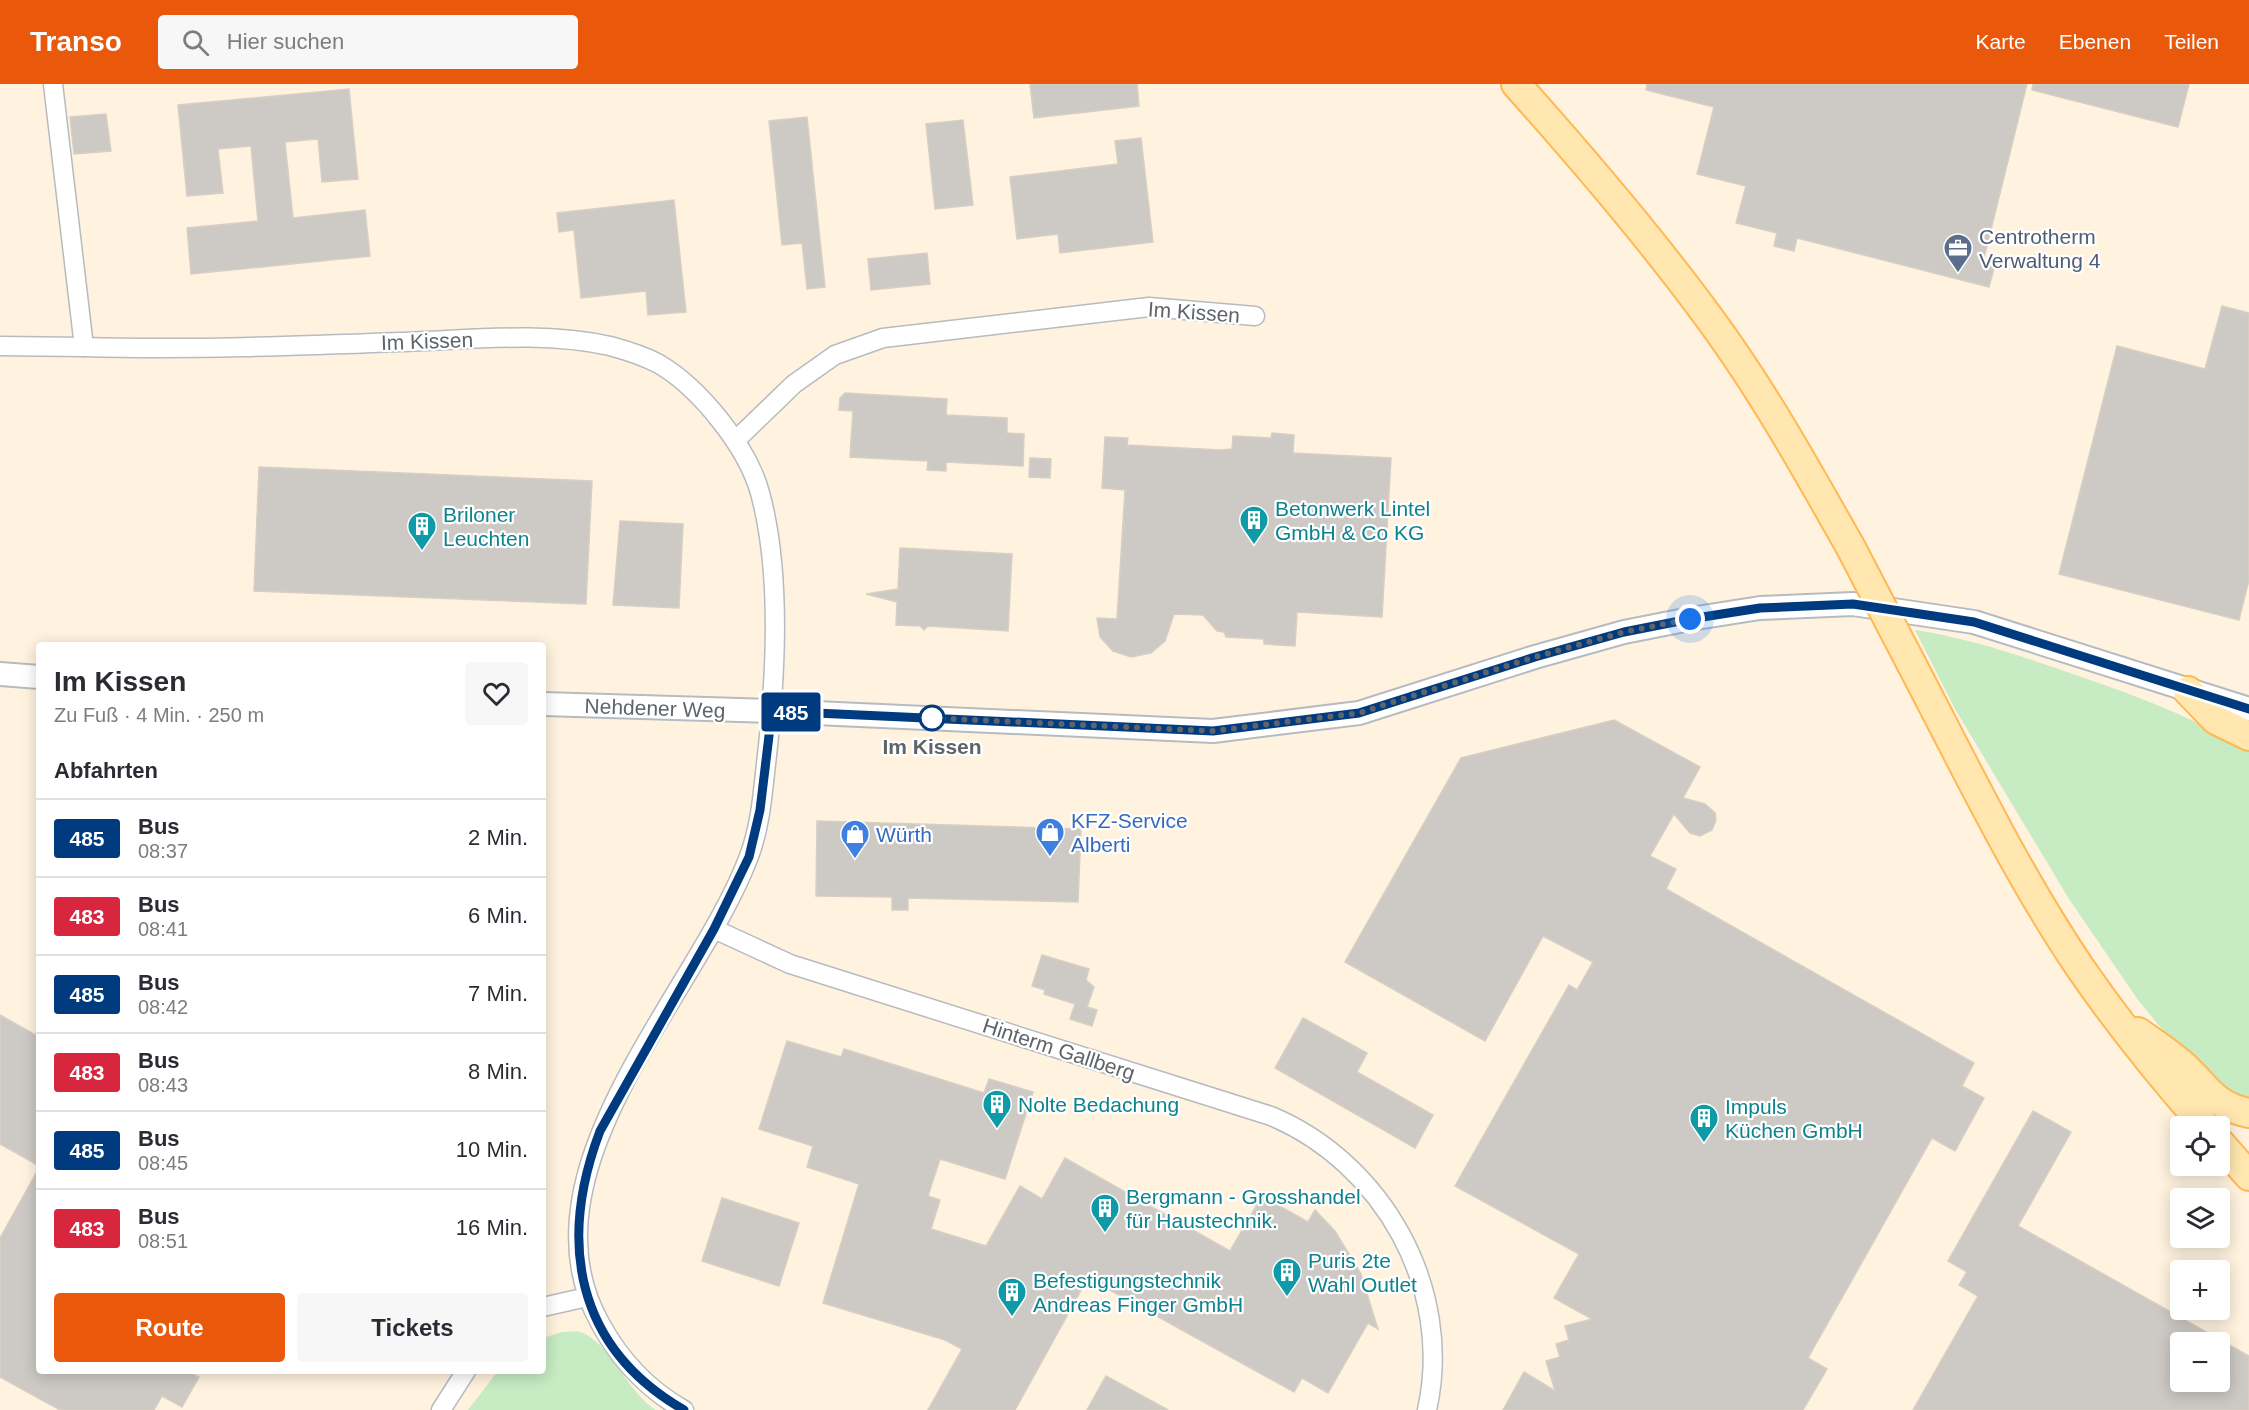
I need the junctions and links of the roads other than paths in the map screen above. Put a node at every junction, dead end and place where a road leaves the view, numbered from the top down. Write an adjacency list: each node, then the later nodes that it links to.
1 (53, 84): 5 (street)
2 (1516, 84): 15 (main road, bridge)
3 (1255, 316): 6 (street, Im Kissen)
4 (0, 346): 5 (street, Im Kissen)
5 (84, 347): 6 (street, Im Kissen)
6 (736, 440): 12 (street, Im Kissen)
7 (0, 674): 8 (street)
8 (36, 676)
9 (2188, 691): 11 (street, Nehdener Weg); 12 (street, Nehdener Weg); 13 (main road)
10 (546, 704): 12 (street, Nehdener Weg)
11 (2249, 708)
12 (772, 711): 14 (street)
13 (2249, 736)
14 (714, 929): 20 (street); 25 (street, Hinterm Gallberg)
15 (2114, 1015): 16 (main road); 17 (main road)
16 (2249, 1113)
17 (2196, 1116)
18 (2230, 1152): 19 (main road)
19 (2247, 1168)
20 (587, 1297): 21 (street); 24 (street)
21 (546, 1306)
22 (464, 1374): 23 (street)
23 (441, 1410)
24 (684, 1410)
25 (1427, 1410)

